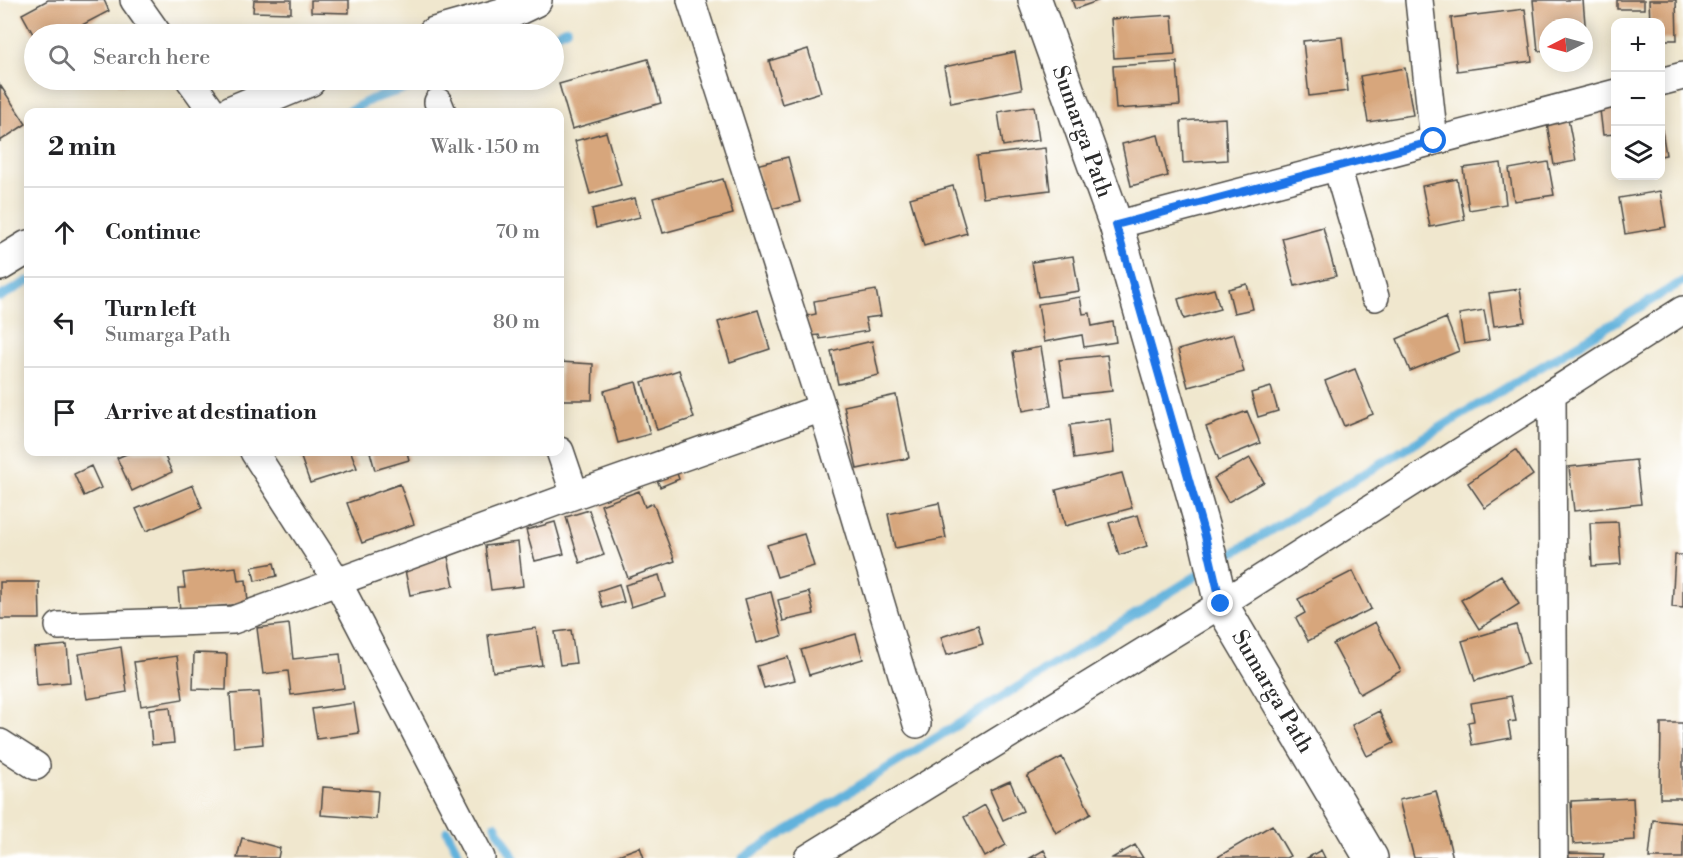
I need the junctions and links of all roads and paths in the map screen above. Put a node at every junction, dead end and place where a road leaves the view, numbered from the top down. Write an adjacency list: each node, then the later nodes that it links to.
1 (134, 0): 6 (street)
2 (535, 0): 7 (main road)
3 (691, 0): 23 (street)
4 (1035, 0): 17 (main road, Sumarga Path)
5 (1419, 0): 15 (street)
6 (151, 24)
7 (469, 24)
8 (1683, 76): 9 (street)
9 (1665, 81)
10 (197, 90): 13 (street)
11 (285, 90): 14 (main road)
12 (1611, 94): 15 (street)
13 (210, 108)
14 (242, 108)
15 (1434, 141): 16 (street)
16 (1337, 167): 17 (street); 20 (street)
17 (1116, 225): 28 (main road, Sumarga Path)
18 (24, 249): 19 (main road)
19 (0, 264)
20 (1375, 297)
21 (1683, 310): 22 (street)
22 (1552, 394): 28 (street); 36 (street)
23 (822, 408): 26 (street); 30 (street)
24 (257, 456): 27 (street)
25 (562, 456): 26 (street)
26 (575, 495): 27 (street)
27 (337, 581): 29 (street); 33 (street)
28 (1221, 604): 34 (street); 35 (main road, Sumarga Path)
29 (59, 626)
30 (917, 724)
31 (0, 743): 32 (street)
32 (36, 766)
33 (481, 858)
34 (808, 858)
35 (1371, 858)
36 (1554, 858)

